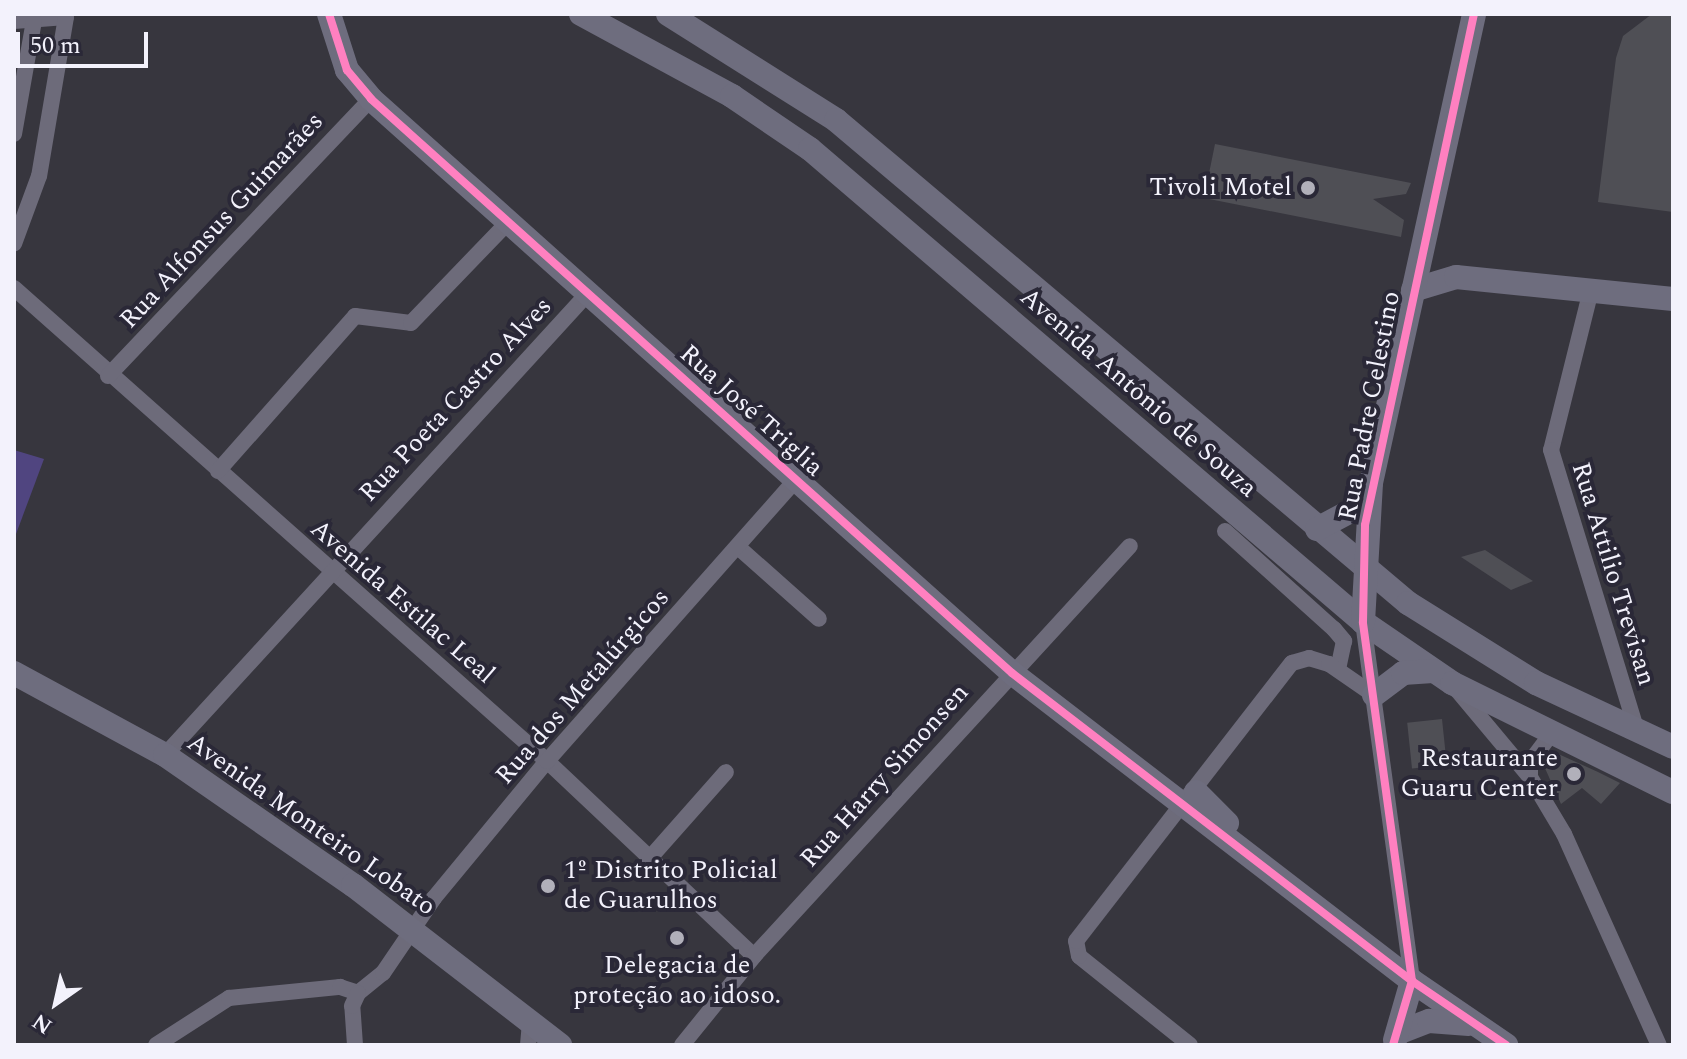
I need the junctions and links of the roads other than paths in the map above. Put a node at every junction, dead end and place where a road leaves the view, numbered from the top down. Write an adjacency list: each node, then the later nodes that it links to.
1 (329, 14): 7 (main road, Rua José Triglia)
2 (581, 14): 29 (main road, Avenida Antônio de Souza)
3 (668, 14): 22 (main road, Avenida Antônio de Souza)
4 (1474, 14): 11 (main road, Rua Padre Celestino)
5 (14, 21): 6 (street)
6 (34, 21): 8 (street); 10 (street)
7 (371, 99): 9 (main road, Rua José Triglia); 18 (street, Rua Alfonsus Guimarães)
8 (14, 134)
9 (510, 220): 16 (main road, Rua José Triglia); 19 (street)
10 (14, 244)
11 (1423, 245): 12 (main road); 14 (main road, Rua Padre Celestino)
12 (1456, 277): 14 (main road); 15 (main road)
13 (14, 288): 18 (street, Avenida Estilac Leal)
14 (1413, 290): 21 (main road, Rua Padre Celestino)
15 (1591, 290): 17 (main road); 35 (street, Rua Attilio Trevisan)
16 (590, 291): 20 (main road, Rua José Triglia); 27 (street, Rua Poeta Castro Alves)
17 (1673, 299)
18 (108, 376): 19 (street, Avenida Estilac Leal)
19 (218, 471): 27 (street, Avenida Estilac Leal)
20 (796, 480): 25 (street, Rua dos Metalúrgicos); 31 (main road, Rua José Triglia)
21 (1371, 483): 22 (main road); 26 (main road, Rua Padre Celestino)
22 (1317, 529): 26 (main road, Avenida Antônio de Souza)
23 (1225, 531): 30 (street)
24 (1130, 546): 31 (street, Rua Harry Simonsen)
25 (738, 547): 28 (street); 39 (street, Rua dos Metalúrgicos)
26 (1362, 569): 29 (main road, Rua Padre Celestino); 35 (main road, Avenida Antônio de Souza)
27 (330, 571): 38 (street, Rua Poeta Castro Alves); 39 (street, Avenida Estilac Leal)
28 (819, 619)
29 (1363, 622): 32 (main road, Avenida Antônio de Souza); 34 (street, Rua Padre Celestino)
30 (1338, 669): 34 (street); 43 (street)
31 (1012, 673): 43 (main road, Rua José Triglia); 46 (street, Rua Harry Simonsen)
32 (1443, 677): 34 (main road); 36 (main road, Avenida Antônio de Souza); 41 (street)
33 (16, 679): 38 (main road, Avenida Monteiro Lobato)
34 (1374, 695): 47 (street, Rua Padre Celestino)
35 (1637, 732): 37 (main road, Avenida Antônio de Souza)
36 (1550, 735): 41 (street); 42 (main road, Avenida Antônio de Souza)
37 (1673, 747)
38 (165, 755): 45 (main road, Avenida Monteiro Lobato)
39 (547, 761): 44 (street, Avenida Estilac Leal); 45 (street, Rua dos Metalúrgicos)
40 (726, 772): 44 (street)
41 (1530, 777): 58 (street)
42 (1673, 792)
43 (1190, 800): 47 (main road, Rua José Triglia); 56 (street)
44 (649, 859): 46 (street, Avenida Estilac Leal)
45 (413, 930): 48 (street, Rua dos Metalúrgicos); 50 (main road, Avenida Monteiro Lobato)
46 (754, 956): 55 (street, Rua Harry Simonsen)
47 (1412, 981): 49 (main road, Rua José Triglia); 51 (main road, Rua Padre Celestino)
48 (358, 993): 52 (street); 53 (street)
49 (1475, 1025): 51 (main road); 57 (main road, Rua José Triglia)
50 (529, 1034): 54 (main road, Avenida Monteiro Lobato)
51 (1396, 1038)
52 (163, 1042)
53 (355, 1045)
54 (560, 1045)
55 (682, 1045)
56 (1190, 1045)
57 (1506, 1045)
58 (1659, 1045)

